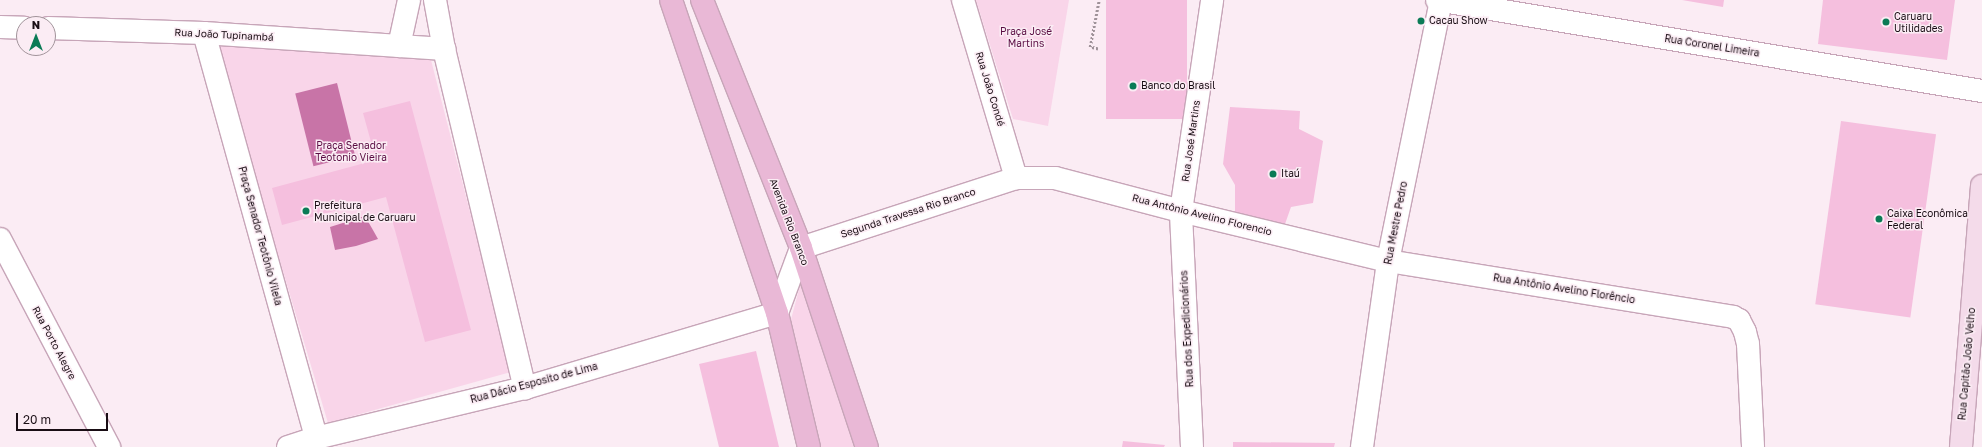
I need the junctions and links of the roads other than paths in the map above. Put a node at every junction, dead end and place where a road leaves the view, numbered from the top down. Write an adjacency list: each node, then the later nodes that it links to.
1 (409, 0): 12 (street)
2 (435, 0): 13 (street)
3 (671, 0): 21 (main road)
4 (702, 0): 19 (main road, Avenida Rio Branco)
5 (963, 0): 15 (street, Rua João Condé)
6 (1212, 0): 17 (street, Rua José Martins)
7 (1440, 1): 14 (street, Rua Coronel Limeira); 20 (street, Rua Mestre Pedro)
8 (0, 27): 9 (street)
9 (16, 28)
10 (56, 28): 11 (street, Rua João Tupinambá)
11 (204, 33): 12 (street, Rua João Tupinambá); 23 (street, Praça Senador Teotônio Vilela)
12 (399, 46): 13 (street)
13 (444, 49): 22 (street)
14 (1982, 91)
15 (1016, 178): 17 (street, Rua Antônio Avelino Florencio); 19 (street, Segunda Travessa Rio Branco)
16 (1982, 186): 31 (main road, Rua Capitão João Velho)
17 (1181, 211): 20 (street, Rua Antônio Avelino Florencio); 28 (street, Rua dos Expedicionários)
18 (0, 239): 24 (street, Rua Porto Alegre)
19 (801, 248): 21 (street); 27 (main road, Avenida Rio Branco)
20 (1388, 261): 29 (street, Rua Mestre Pedro); 30 (street, Rua Antônio Avelino Florêncio)
21 (777, 313): 22 (street, Rua Dácio Esposito de Lima); 26 (main road)
22 (525, 388): 23 (street, Rua Dácio Esposito de Lima)
23 (316, 438): 25 (street, Rua Dácio Esposito de Lima)
24 (109, 447)
25 (288, 447)
26 (809, 447)
27 (867, 447)
28 (1192, 447)
29 (1362, 447)
30 (1753, 447)
31 (1961, 447)

